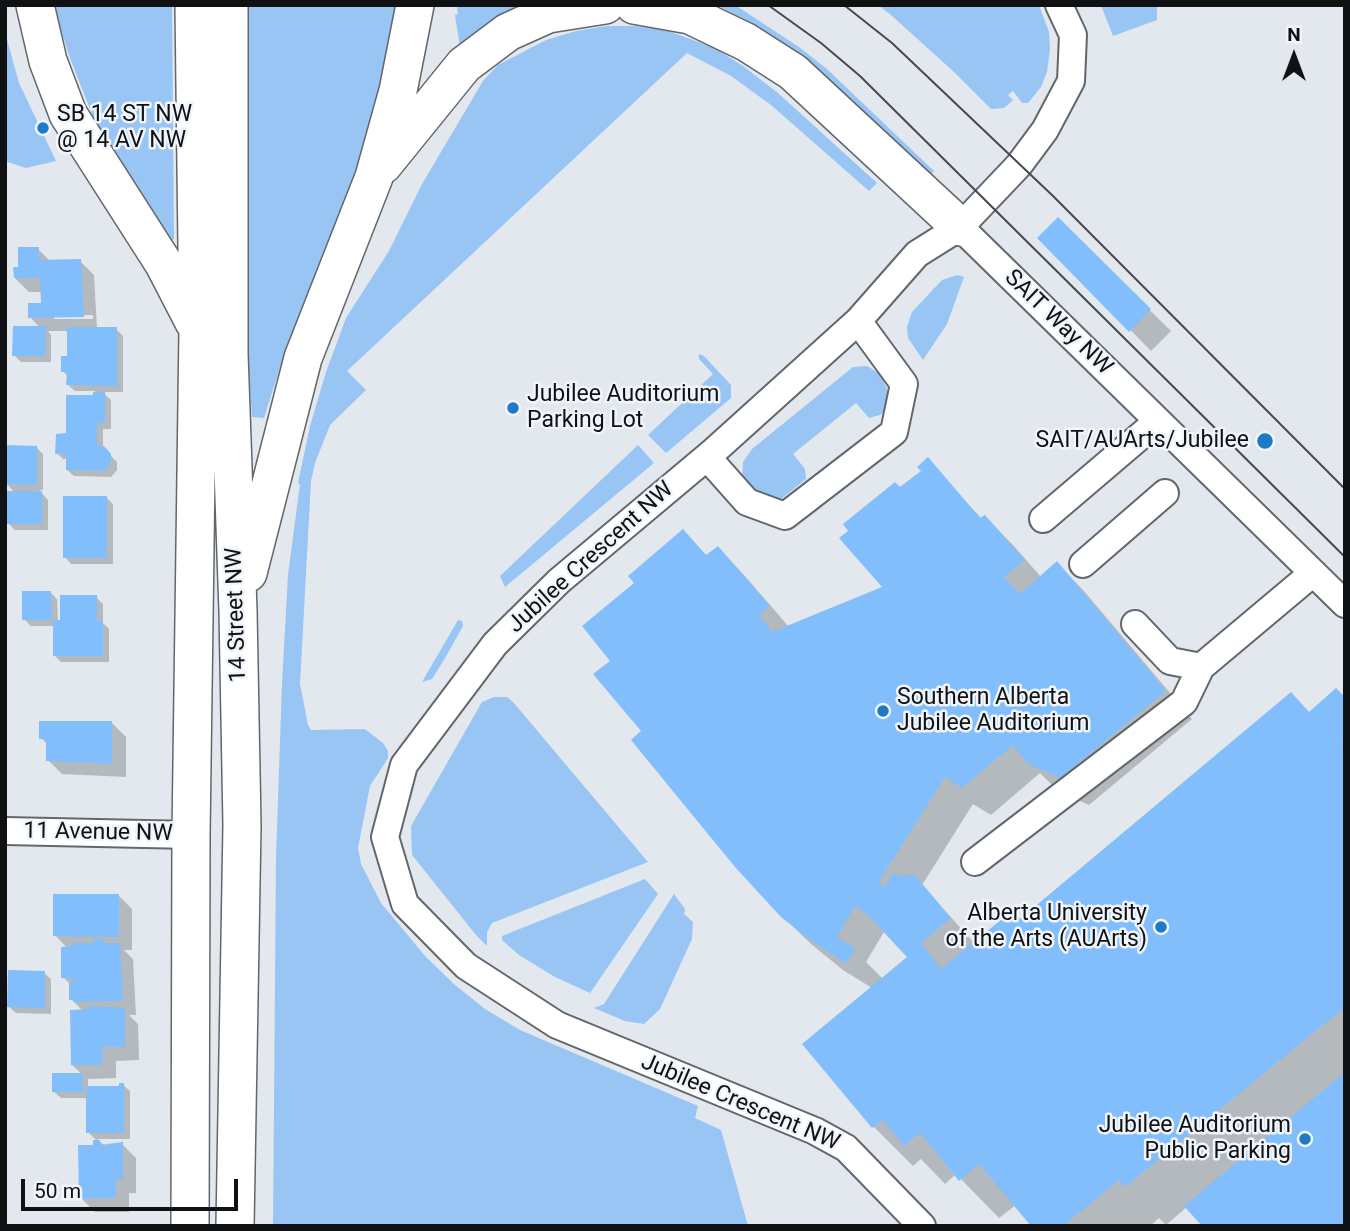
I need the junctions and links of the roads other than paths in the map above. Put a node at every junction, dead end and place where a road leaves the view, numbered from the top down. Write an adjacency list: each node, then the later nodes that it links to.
1 (34, 5): 11 (main road)
2 (194, 5): 11 (main road, 14 Street NW)
3 (229, 5): 19 (main road, 14 Street NW)
4 (415, 5): 8 (main road)
5 (605, 5): 8 (main road)
6 (634, 5): 9 (main road)
7 (1059, 5): 9 (street)
8 (374, 177): 19 (main road)
9 (960, 227): 10 (street, Jubilee Crescent NW); 12 (street, SAIT Way NW)
10 (858, 321): 13 (street, Jubilee Crescent NW); 13 (street)
11 (198, 329): 23 (main road, 14 Street NW)
12 (1158, 421): 15 (street); 17 (street, SAIT Way NW)
13 (707, 457): 27 (street, Jubilee Crescent NW)
14 (1166, 493): 16 (street)
15 (1043, 519)
16 (1083, 564)
17 (1313, 573): 18 (street, SAIT Way NW); 21 (street)
18 (1345, 604)
19 (238, 611): 26 (main road, 14 Street NW)
20 (1135, 624): 21 (street)
21 (1201, 667): 24 (street)
22 (5, 831): 23 (street, 11 Avenue NW)
23 (191, 835): 25 (main road, 14 Street NW)
24 (975, 862)
25 (190, 1226)
26 (235, 1226)
27 (922, 1226)

